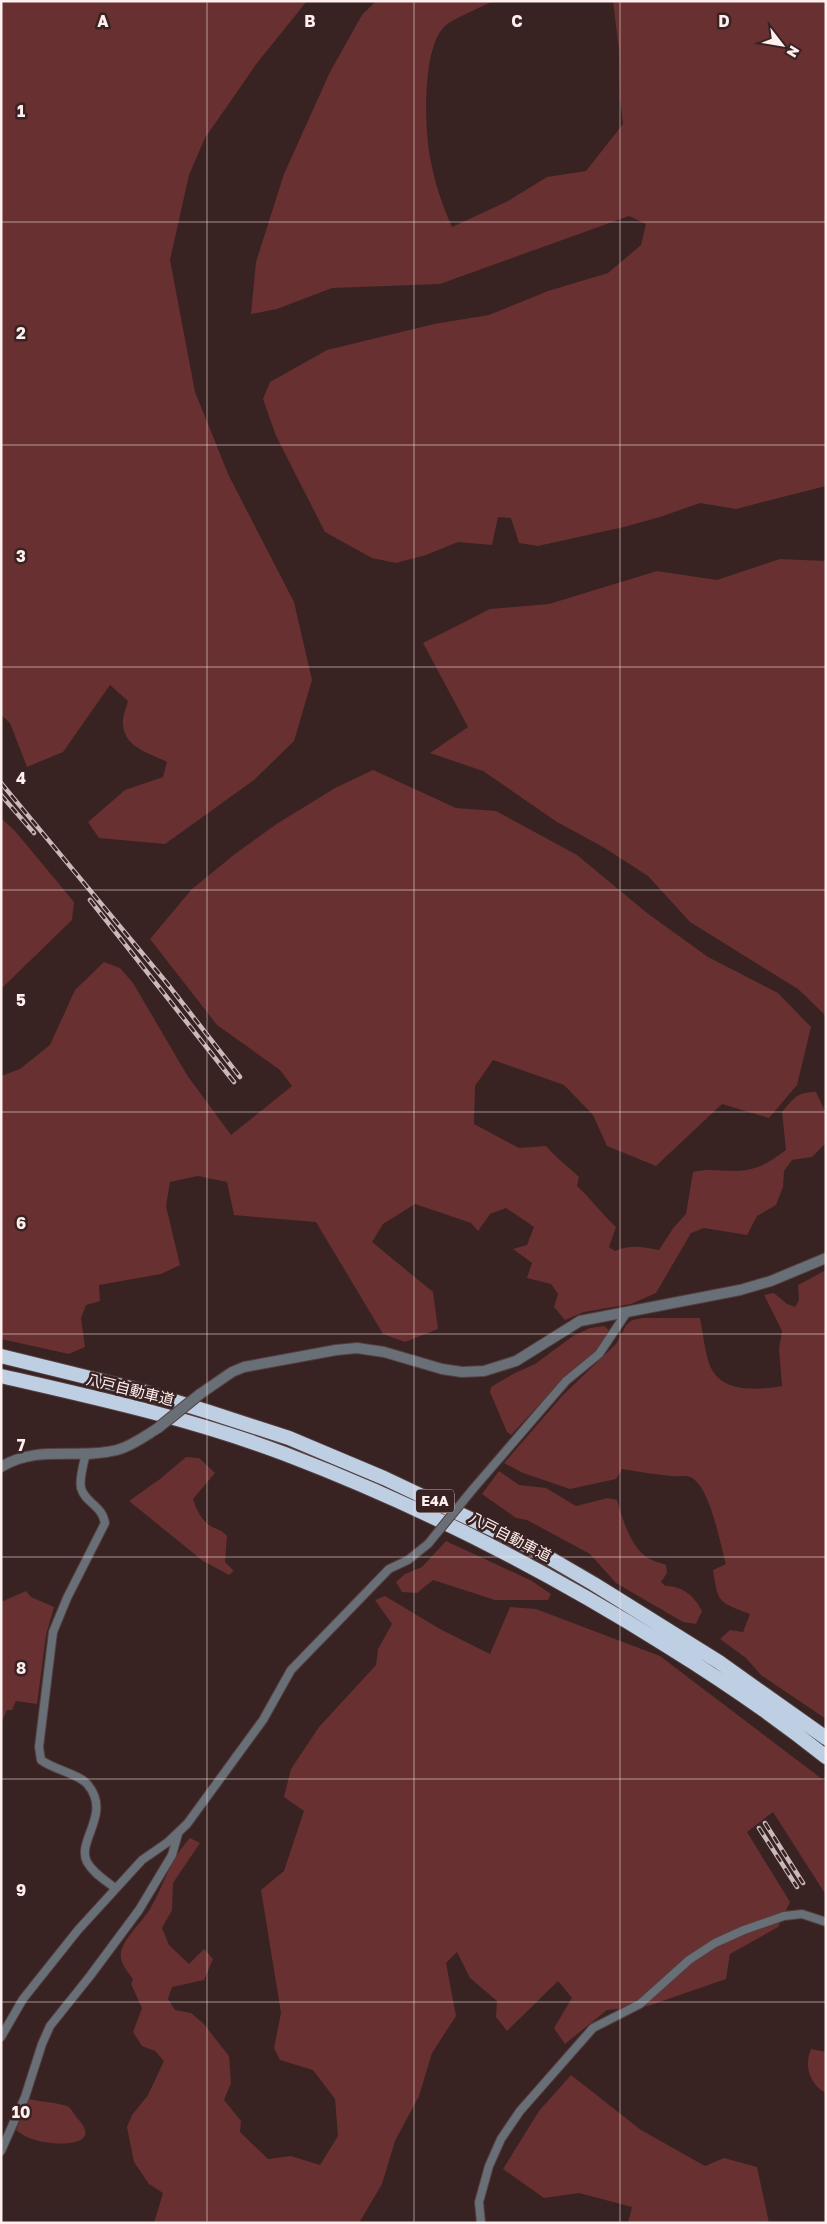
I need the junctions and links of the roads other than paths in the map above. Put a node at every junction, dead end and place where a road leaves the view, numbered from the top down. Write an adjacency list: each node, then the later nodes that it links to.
1 (826, 1258): 2 (street)
2 (627, 1312): 5 (street, bridge); 9 (street, bridge)
3 (1, 1356): 7 (highway, 八戸自動車道 / E4A)
4 (1, 1376): 8 (highway, 八戸自動車道 / E4A)
5 (86, 1453): 6 (street); 10 (street)
6 (1, 1467)
7 (826, 1738)
8 (826, 1757)
9 (178, 1834): 10 (street); 13 (street)
10 (115, 1888): 12 (street)
11 (826, 1922): 14 (street)
12 (1, 2037)
13 (1, 2151)
14 (481, 2223)

